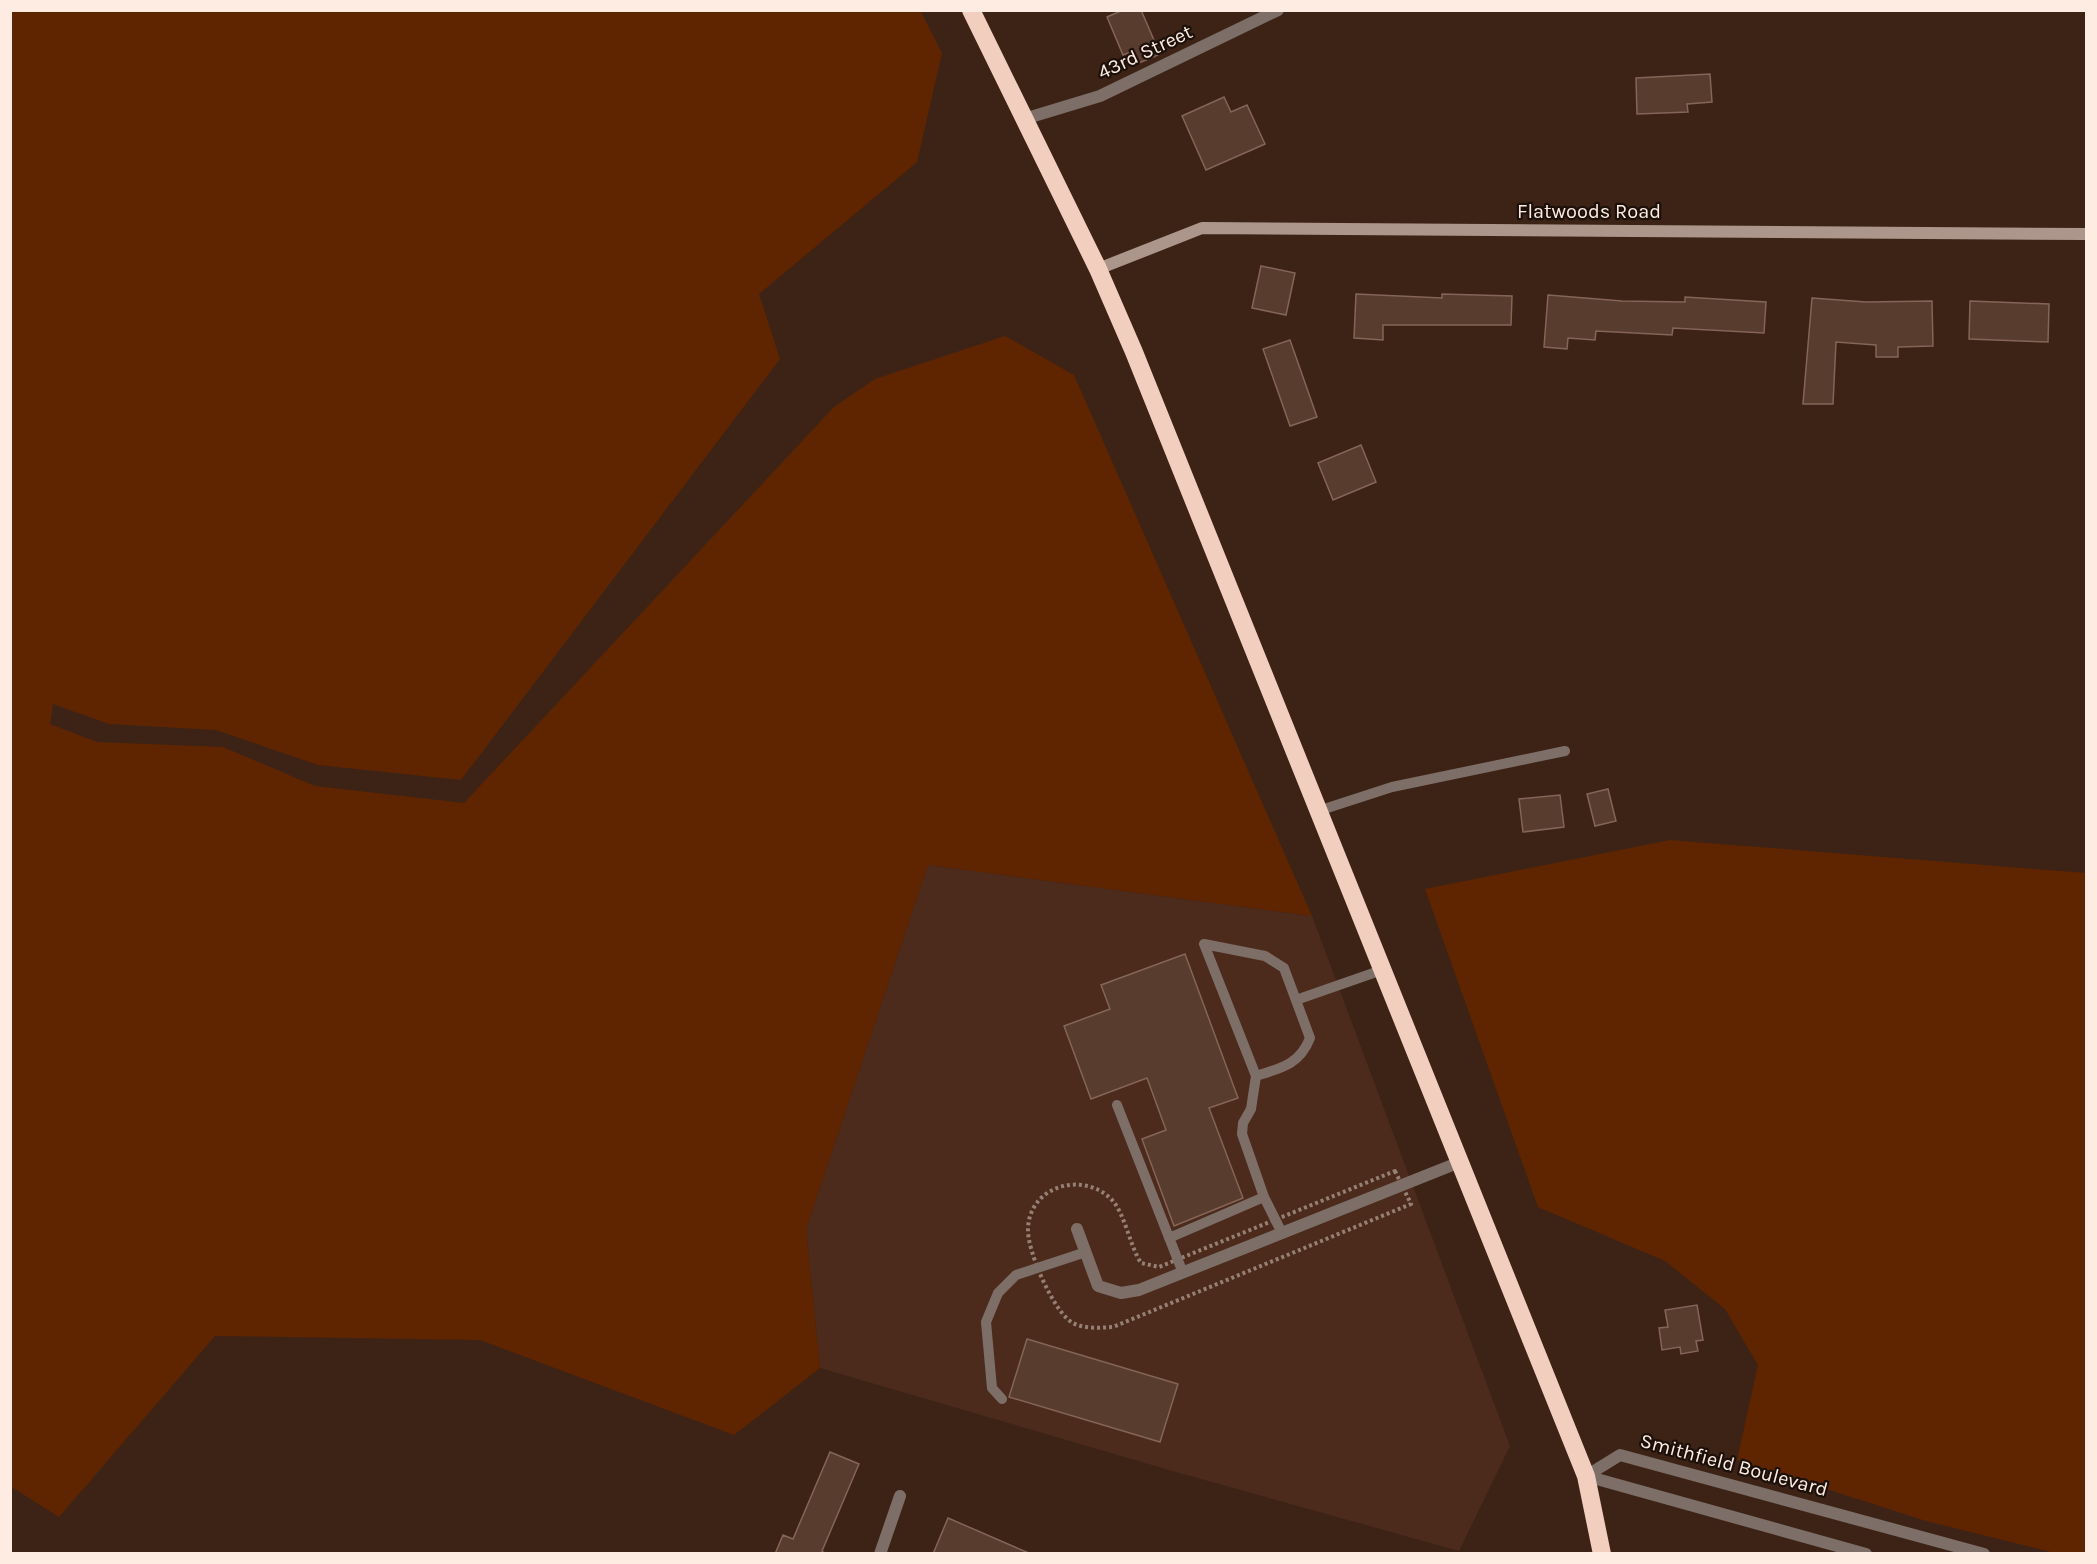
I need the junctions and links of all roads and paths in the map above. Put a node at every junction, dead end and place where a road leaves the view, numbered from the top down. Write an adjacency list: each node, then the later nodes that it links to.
1 (971, 10): 3 (highway)
2 (1278, 10): 3 (street, 43rd Street)
3 (1024, 119): 5 (highway)
4 (2086, 234): 5 (street, Flatwoods Road)
5 (1098, 269): 7 (highway)
6 (1565, 751): 7 (lane)
7 (1318, 811): 8 (highway)
8 (1382, 970): 9 (lane); 12 (highway)
9 (1296, 1000): 10 (lane); 10 (lane)
10 (1256, 1076): 14 (lane)
11 (1117, 1105): 18 (lane)
12 (1460, 1162): 13 (street); 24 (highway)
13 (1402, 1185): 15 (path); 17 (street); 21 (path)
14 (1264, 1197): 15 (lane); 18 (lane)
15 (1275, 1219): 17 (lane); 20 (path)
16 (1077, 1229): 19 (street)
17 (1282, 1233): 22 (street)
18 (1169, 1238): 20 (lane)
19 (1086, 1252): 21 (lane); 22 (street)
20 (1177, 1260): 21 (path); 22 (lane)
21 (1038, 1268): 23 (lane)
22 (1183, 1273)
23 (1002, 1399)
24 (1586, 1476): 27 (highway); 28 (street); 29 (street, Smithfield Boulevard)
25 (900, 1496): 26 (street)
26 (880, 1554)
27 (1602, 1554)
28 (1866, 1554)
29 (1984, 1554)

